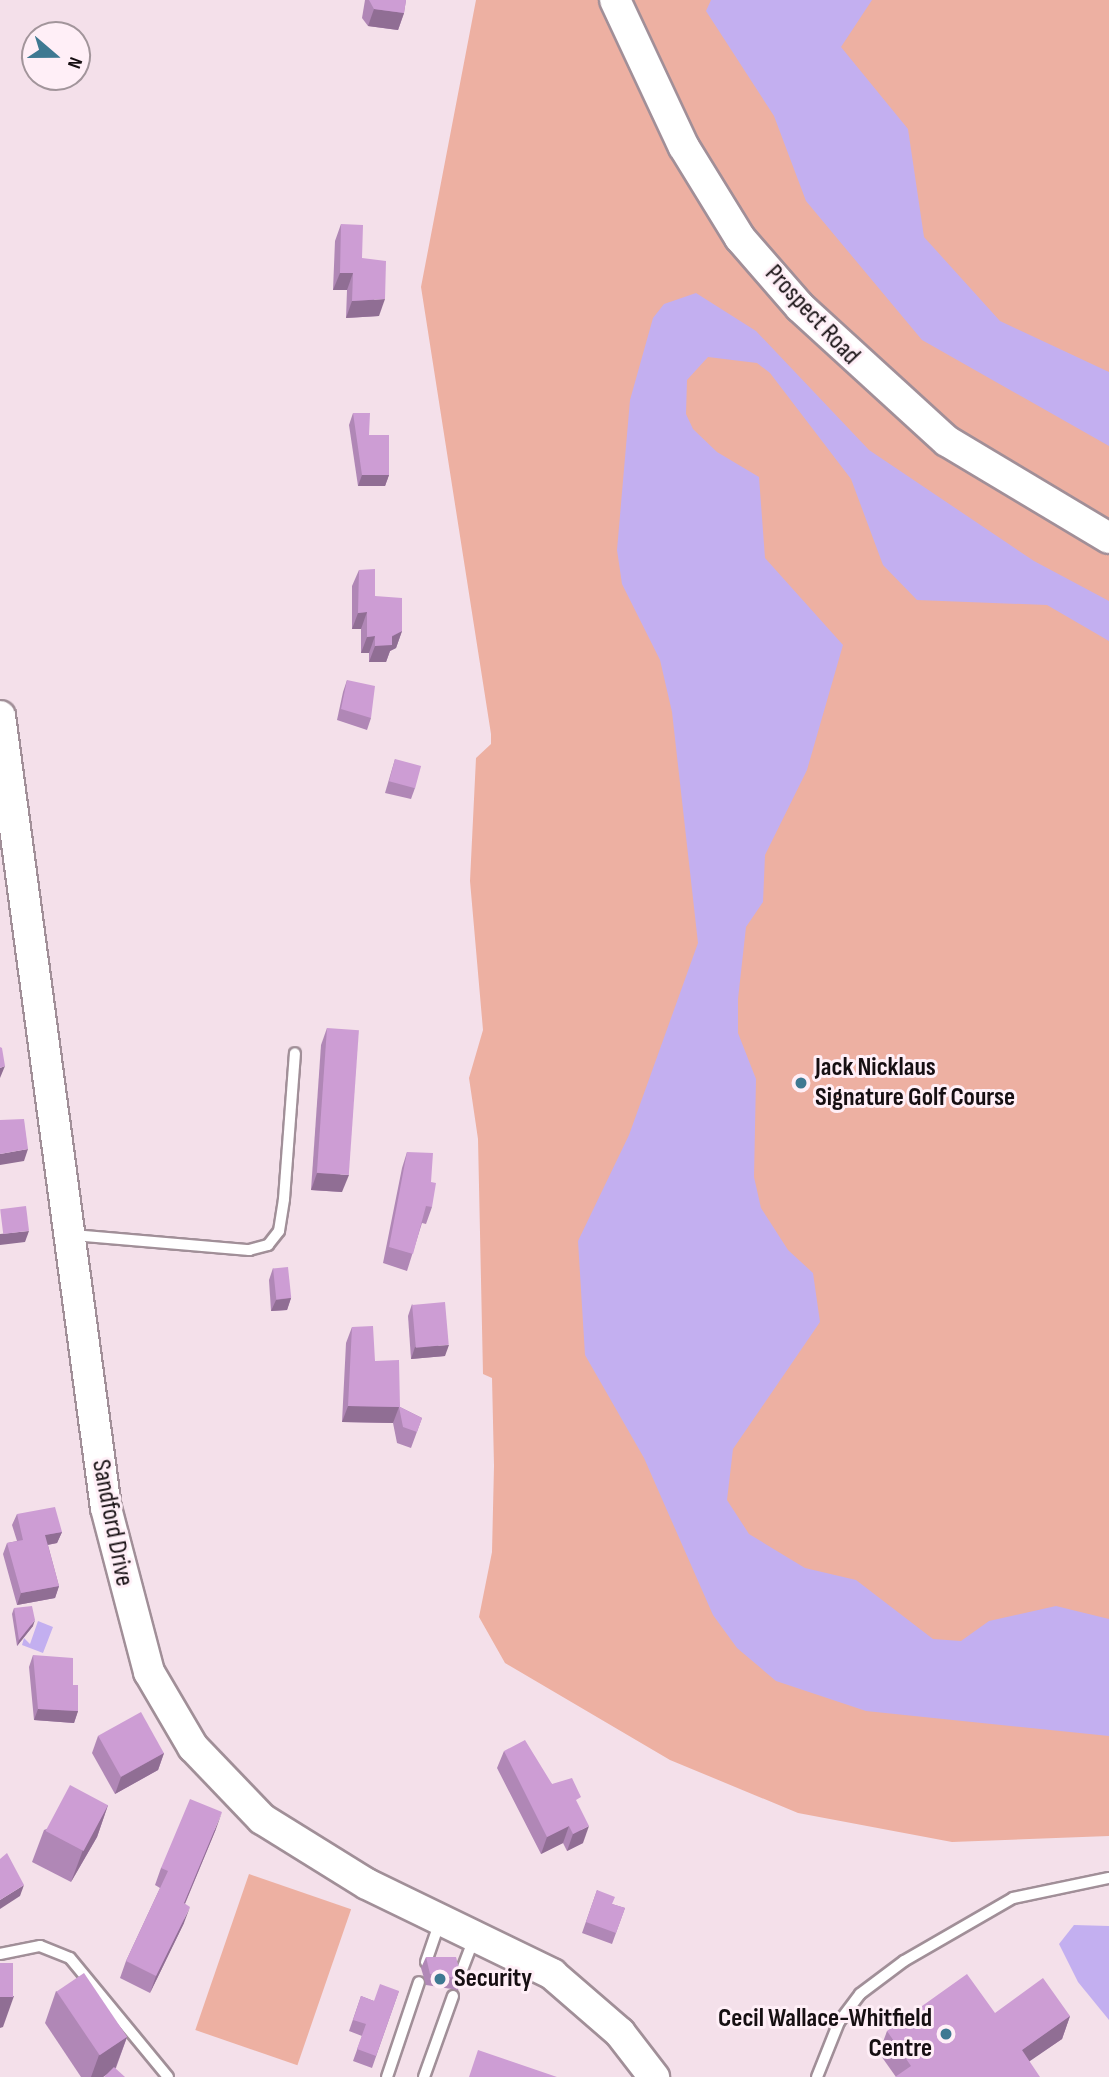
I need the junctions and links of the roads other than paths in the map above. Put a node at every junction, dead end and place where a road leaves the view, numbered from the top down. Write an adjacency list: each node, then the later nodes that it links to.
1 (615, 0): 2 (street, Prospect Road)
2 (1109, 538)
3 (0, 716): 5 (street, Sandford Drive)
4 (295, 1053): 5 (lane)
5 (67, 1235): 7 (street, Sandford Drive)
6 (1109, 1878): 18 (lane)
7 (441, 1917): 8 (street, Sandford Drive); 10 (lane)
8 (476, 1933): 11 (lane); 17 (street, Sandford Drive)
9 (0, 1954): 14 (lane)
10 (426, 1962)
11 (460, 1975)
12 (419, 1982): 15 (lane)
13 (453, 1996): 16 (lane)
14 (168, 2077)
15 (387, 2077)
16 (424, 2077)
17 (654, 2077)
18 (817, 2077)

